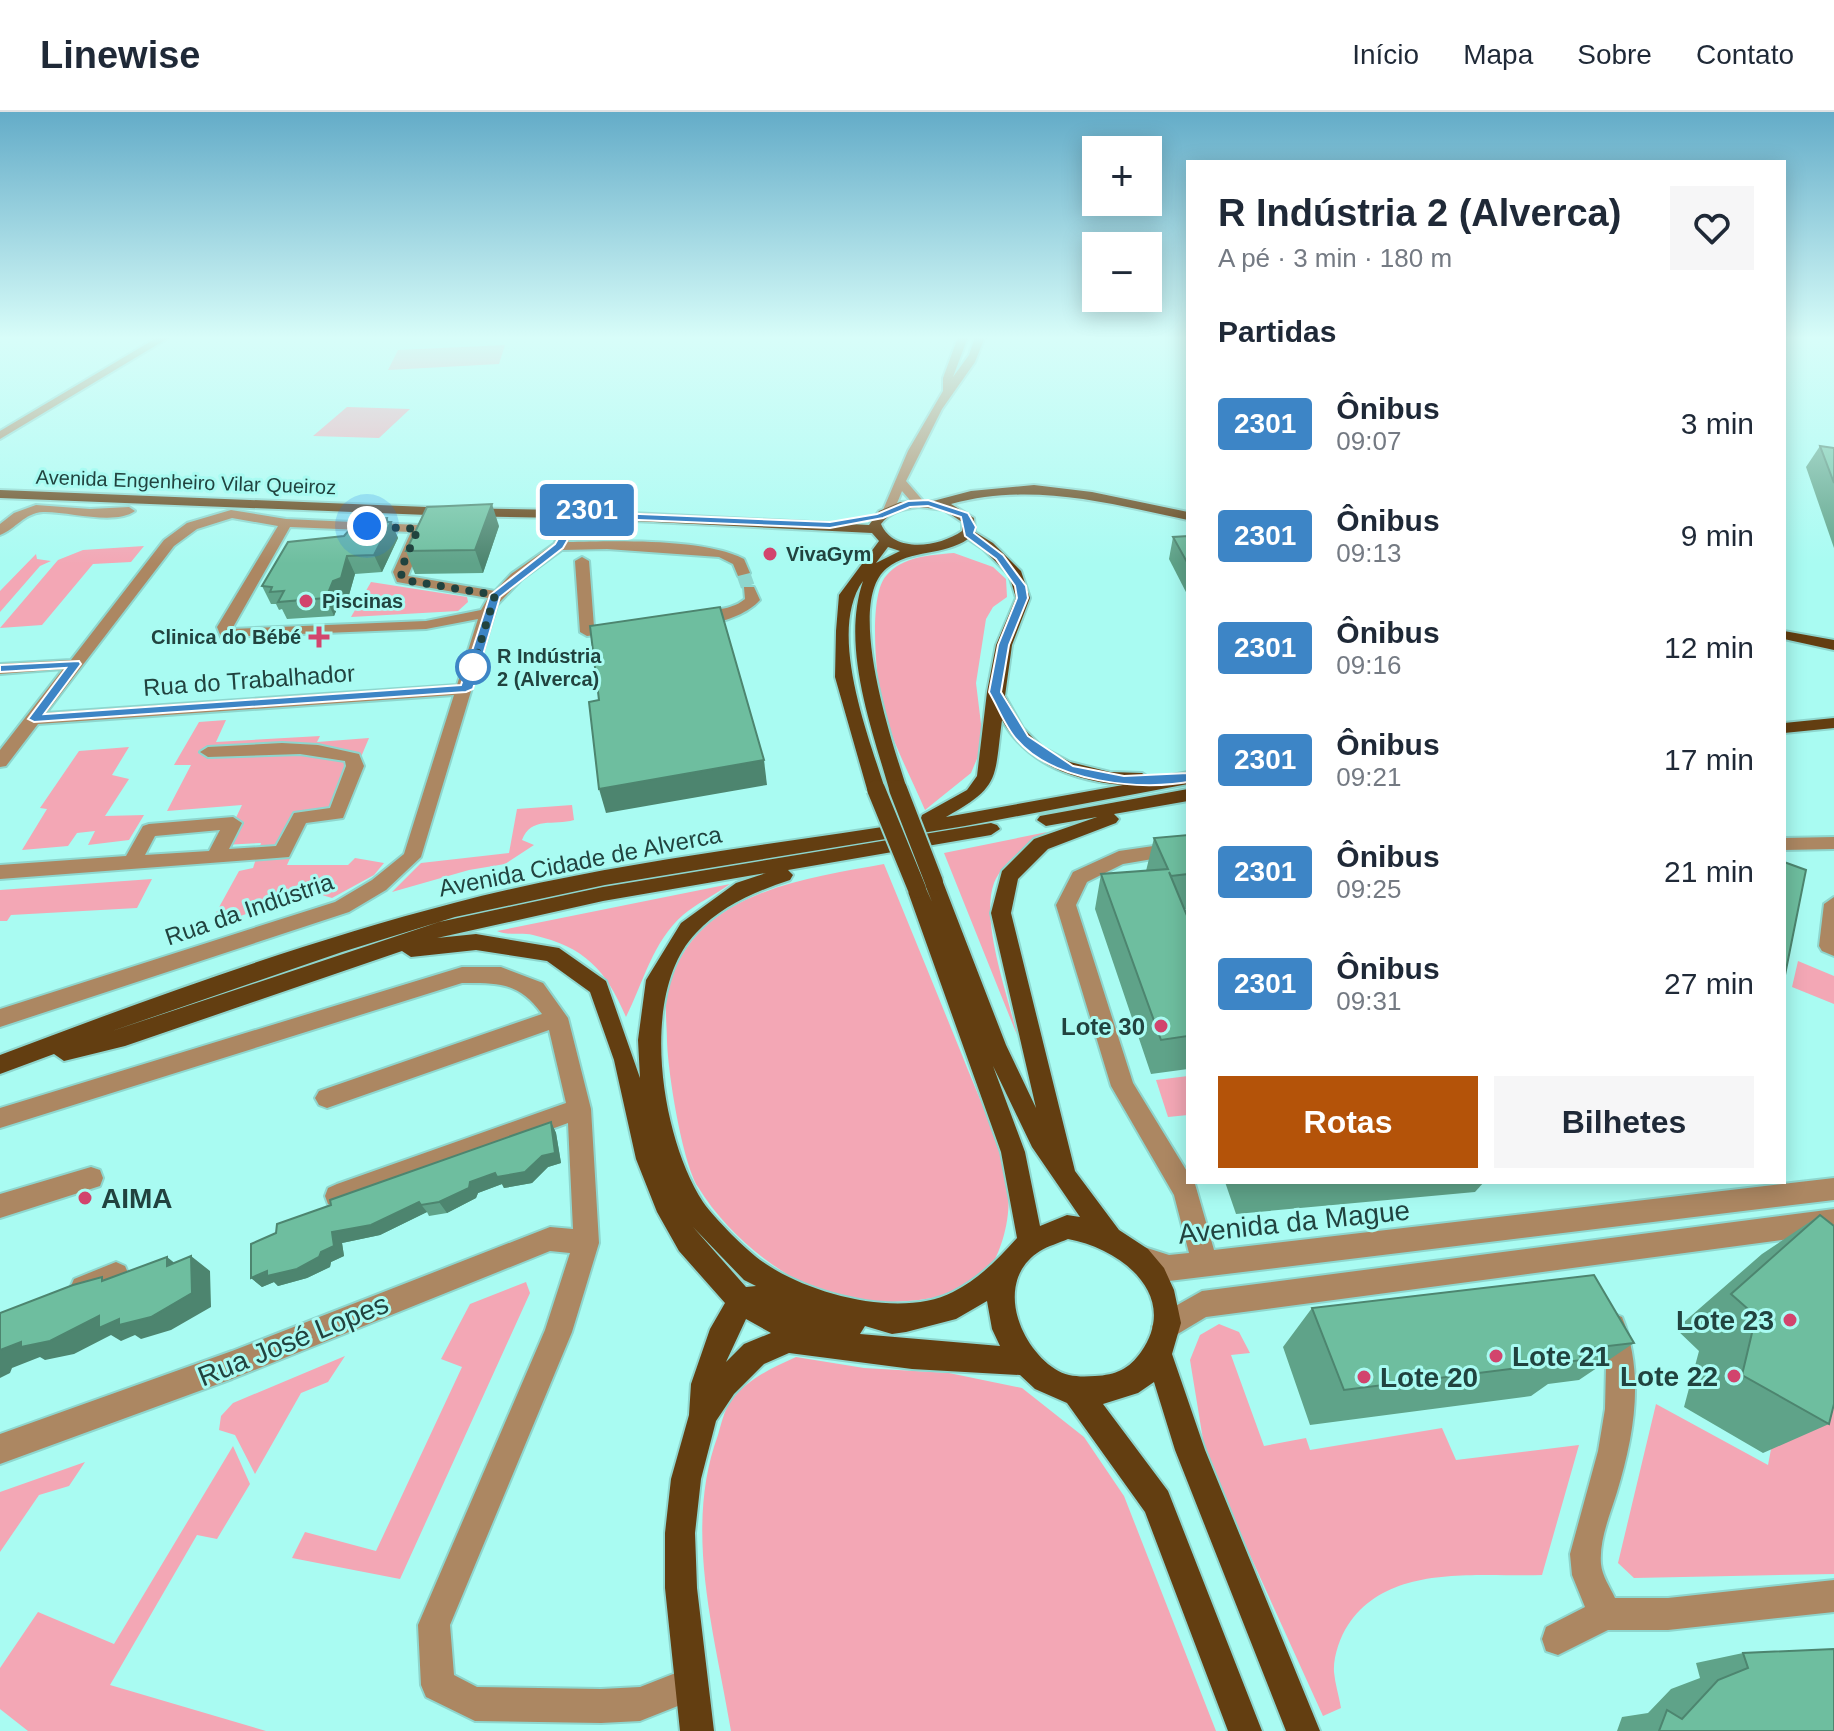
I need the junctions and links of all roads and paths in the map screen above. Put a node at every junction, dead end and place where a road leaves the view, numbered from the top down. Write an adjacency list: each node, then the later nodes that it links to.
1 (39, 413): 3 (street)
2 (936, 413): 4 (street)
3 (0, 436)
4 (900, 482): 6 (street); 14 (street)
5 (0, 494): 11 (main road, Avenida Engenheiro Vilar Queiroz)
6 (919, 503): 7 (main road); 14 (main road)
7 (937, 504): 9 (main road); 10 (main road)
8 (129, 511): 15 (street)
9 (965, 515): 13 (main road); 16 (main road)
10 (1186, 516)
11 (567, 518): 14 (main road, Avenida Engenheiro Vilar Queiroz); 19 (street, Rua da Indústria)
12 (286, 523): 25 (street); 26 (street); 33 (street)
13 (1186, 523)
14 (882, 524): 20 (main road); 51 (main road, bridge)
15 (0, 531)
16 (968, 533): 18 (main road); 22 (main road)
17 (607, 545): 19 (street); 21 (street); 23 (street)
18 (944, 546): 20 (main road); 22 (main road)
19 (556, 549): 21 (street); 25 (street, Rua da Indústria)
20 (917, 549): 51 (main road, bridge)
21 (582, 561): 29 (street)
22 (1004, 564): 36 (main road)
23 (743, 573)
24 (749, 590): 27 (street)
25 (495, 595): 26 (street, Rua da Indústria)
26 (487, 613): 35 (street, Rua da Indústria)
27 (677, 621)
28 (1786, 626): 31 (main road)
29 (632, 627)
30 (1786, 635): 32 (main road)
31 (1834, 636)
32 (1834, 645)
33 (75, 664): 34 (street); 37 (street)
34 (0, 669)
35 (466, 689): 37 (street, Rua do Trabalhador); 56 (street, Rua da Indústria)
36 (995, 692): 42 (main road); 46 (main road)
37 (34, 719): 41 (street)
38 (1834, 723): 39 (main road)
39 (1786, 727)
40 (208, 752): 48 (street)
41 (0, 762)
42 (1186, 784): 43 (main road, Avenida Cidade de Alverca); 46 (main road, Avenida Cidade de Alverca)
43 (1159, 800): 46 (main road, Avenida Cidade de Alverca); 62 (main road)
44 (1834, 843): 45 (street)
45 (1786, 844)
46 (843, 846): 55 (main road, Avenida Cidade de Alverca); 58 (main road, Avenida Cidade de Alverca); 78 (main road)
47 (1186, 847): 73 (street)
48 (216, 856): 49 (street); 49 (street)
49 (132, 862): 50 (street)
50 (0, 872)
51 (926, 885): 62 (main road); 69 (main road)
52 (1834, 904): 53 (street)
53 (1834, 915): 54 (street)
54 (1834, 948)
55 (379, 952): 58 (main road, Avenida Cidade de Alverca); 77 (main road)
56 (0, 1018)
57 (557, 1018): 59 (street); 60 (street); 61 (street)
58 (0, 1066)
59 (327, 1098)
60 (579, 1109): 65 (street); 70 (street)
61 (0, 1118)
62 (1064, 1177): 68 (main road)
63 (91, 1178): 66 (street)
64 (1834, 1189): 73 (street, Avenida da Mague)
65 (337, 1196)
66 (0, 1206)
67 (1834, 1221): 71 (street)
68 (1108, 1234): 69 (main road); 72 (main road)
69 (1030, 1241): 74 (main road)
70 (586, 1243): 84 (street, Rua José Lopes); 88 (street)
71 (1582, 1253): 79 (street); 86 (street)
72 (1144, 1260): 73 (street, Avenida da Mague); 79 (main road)
73 (1205, 1264)
74 (1004, 1274): 78 (main road); 81 (main road)
75 (116, 1275): 76 (street)
76 (58, 1297)
77 (741, 1301): 78 (main road); 80 (main road); 83 (main road)
78 (906, 1318)
79 (1162, 1340): 82 (main road); 91 (main road)
80 (833, 1343): 81 (main road); 83 (main road)
81 (1024, 1361): 82 (main road)
82 (1076, 1391): 90 (main road)
83 (703, 1415): 88 (main road)
84 (0, 1449)
85 (1834, 1596): 86 (street)
86 (1606, 1614): 87 (street)
87 (1558, 1639)
88 (691, 1684): 89 (main road)
89 (697, 1731)
90 (1245, 1731)
91 (1303, 1731)

